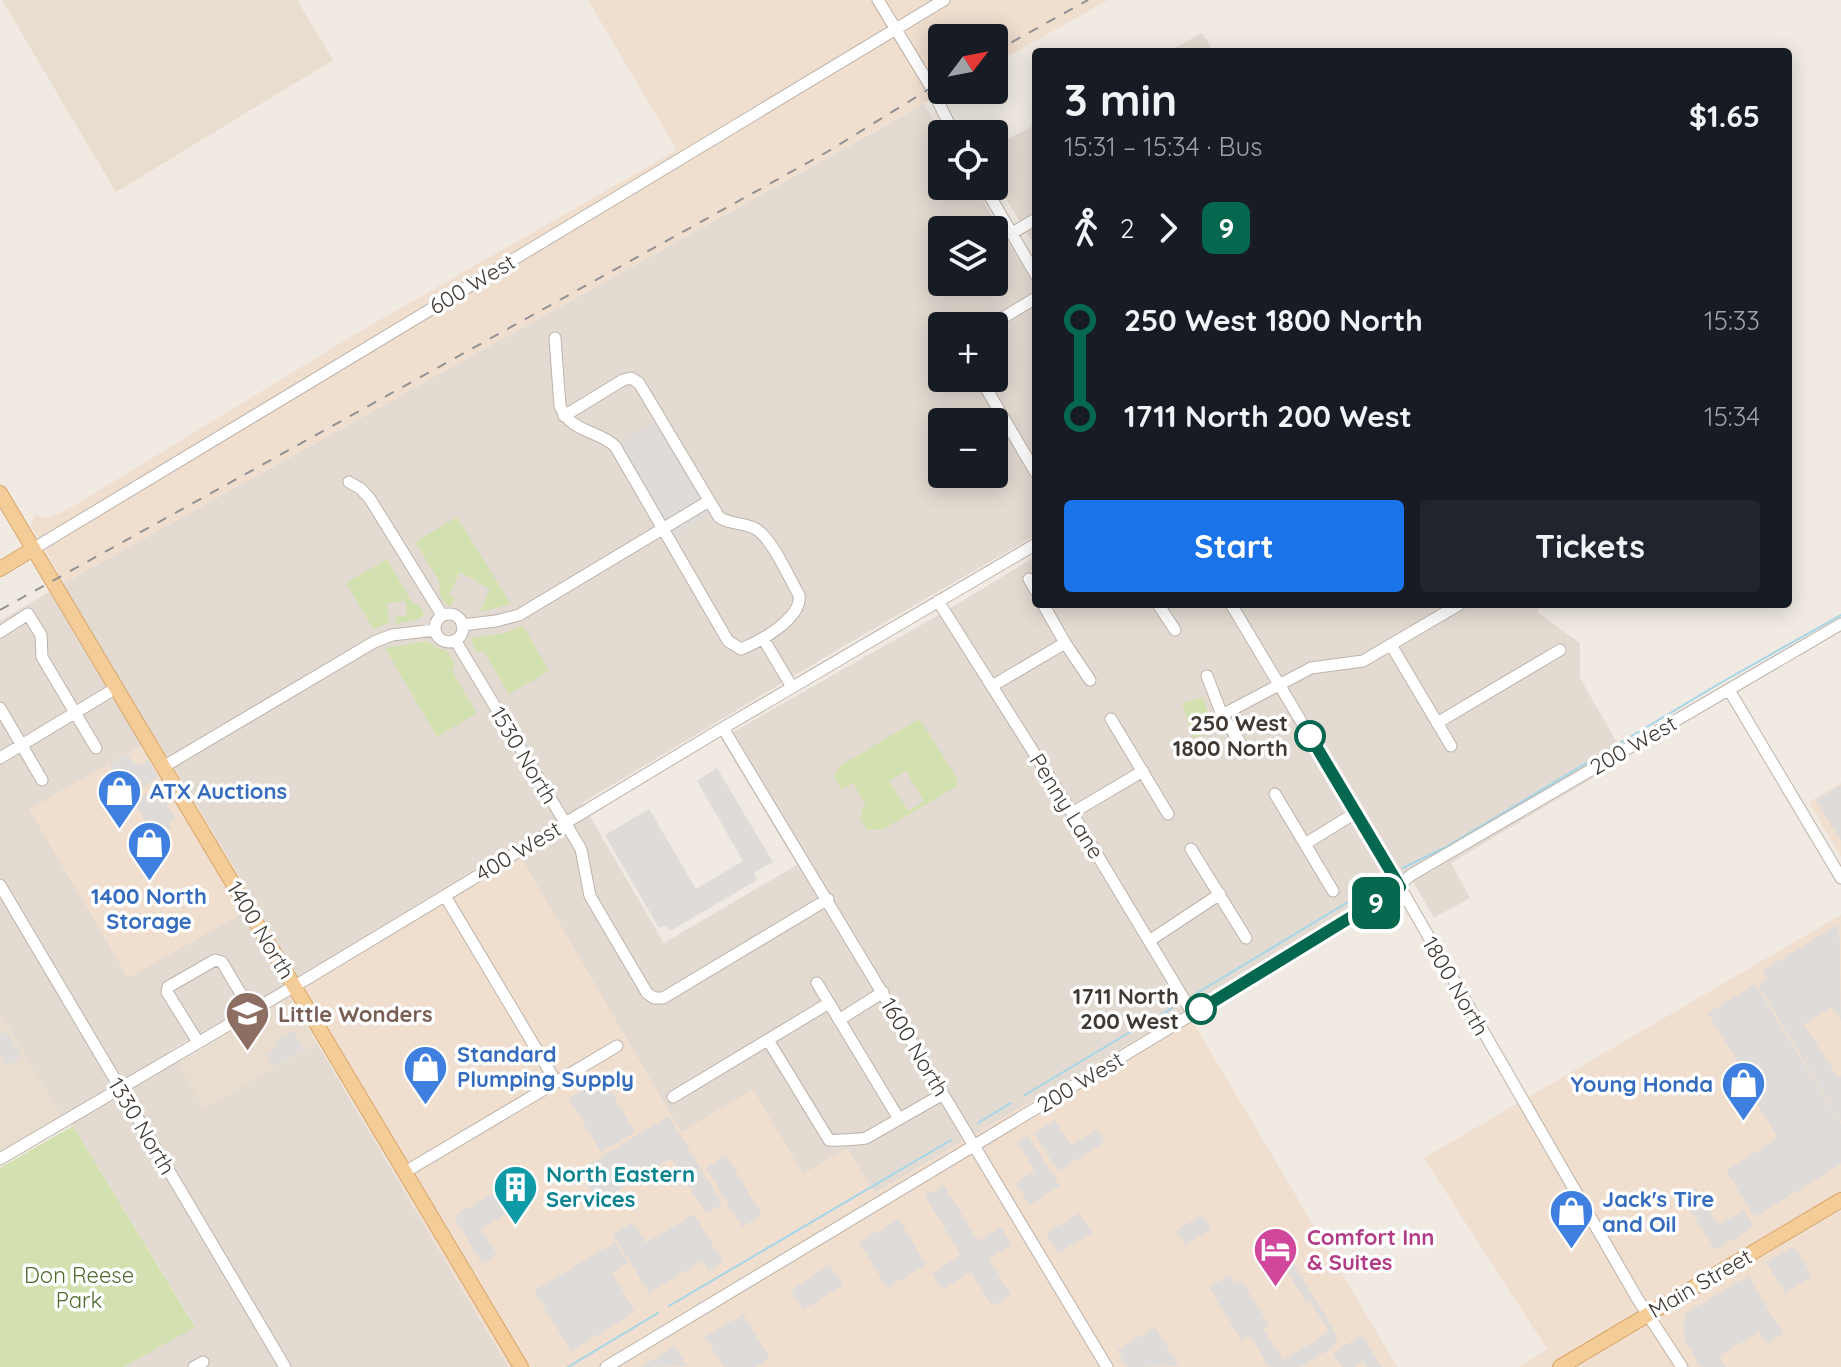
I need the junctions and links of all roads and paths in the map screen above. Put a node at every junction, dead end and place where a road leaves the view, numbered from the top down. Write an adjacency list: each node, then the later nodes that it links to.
1 (878, 0): 3 (street)
2 (944, 0): 3 (street, 600 West)
3 (896, 30): 4 (street); 20 (street, 600 West)
4 (947, 120)
5 (992, 200): 7 (street)
6 (1032, 221): 7 (street)
7 (1012, 233): 8 (street)
8 (1032, 268)
9 (1032, 300): 10 (street)
10 (1008, 315)
11 (555, 338): 13 (street)
12 (988, 392): 14 (street)
13 (564, 416): 17 (street); 18 (street)
14 (1032, 466)
15 (349, 482): 29 (street)
16 (0, 493): 20 (main road, 1400 North)
17 (709, 501): 18 (street); 36 (street)
18 (662, 529): 31 (street); 36 (street)
19 (1032, 546): 24 (street, 400 West)
20 (33, 549): 21 (main road, 600 West); 45 (main road, 1400 North)
21 (0, 569)
22 (1029, 579): 23 (street)
23 (1032, 584)
24 (938, 601): 43 (street, Penny Lane); 44 (street, 400 West)
25 (1045, 608): 37 (street)
26 (1161, 608): 33 (street)
27 (1233, 608): 42 (street, 1800 North)
28 (1453, 608): 38 (street)
29 (442, 615): 31 (street); 32 (street)
30 (1841, 624): 46 (street, 200 West)
31 (462, 625): 35 (street)
32 (435, 630): 35 (street); 58 (street)
33 (1175, 630)
34 (0, 632): 48 (street)
35 (455, 640): 65 (street, 1530 North)
36 (764, 640): 44 (street)
37 (1065, 643): 41 (street); 43 (street)
38 (1391, 645): 42 (street); 51 (street)
39 (1560, 650): 51 (street)
40 (1207, 676): 49 (street)
41 (1090, 680)
42 (1279, 684): 49 (street); 63 (street, 1800 North)
43 (992, 686): 62 (street, Penny Lane)
44 (792, 687): 52 (street, 400 West)
45 (116, 688): 48 (street); 58 (main road, 1400 North)
46 (1729, 690): 68 (street); 70 (street, 200 West)
47 (0, 708): 53 (street)
48 (74, 713): 53 (street); 55 (street)
49 (1222, 715): 56 (street)
50 (1111, 719): 59 (street)
51 (1437, 723): 54 (street)
52 (723, 728): 65 (street, 400 West); 74 (street, 1600 North)
53 (21, 745): 57 (street); 60 (street)
54 (1451, 746)
55 (96, 748)
56 (1247, 753)
57 (0, 758)
58 (163, 767): 78 (main road, 1400 North)
59 (1143, 771): 62 (street); 64 (street)
60 (42, 780)
61 (1275, 794): 66 (street)
62 (1072, 813): 76 (street, Penny Lane)
63 (1355, 813): 66 (street); 70 (street, 1800 North)
64 (1168, 814)
65 (565, 823): 73 (street, 400 West); 74 (street, 1530 North)
66 (1305, 844): 71 (street)
67 (1191, 849): 72 (street)
68 (1841, 878)
69 (0, 885): 88 (street, 1330 North)
70 (1400, 887): 82 (street, 200 West); 96 (street, 1800 North)
71 (1333, 891)
72 (1220, 894): 75 (street); 76 (street)
73 (445, 896): 78 (street, 400 West); 87 (street)
74 (828, 899): 79 (street, 1600 North)
75 (1246, 938)
76 (1149, 941): 82 (street, Penny Lane)
77 (817, 983): 80 (street)
78 (294, 986): 81 (street, 400 West); 94 (main road, 1400 North)
79 (883, 992): 83 (street); 89 (street, 1600 North)
80 (829, 1003): 83 (street); 84 (street)
81 (251, 1011): 85 (street, 400 West); 85 (street)
82 (1193, 1014): 92 (street, 200 West)
83 (839, 1020): 91 (street)
84 (768, 1040): 90 (street); 91 (street)
85 (198, 1042): 88 (street, 400 West)
86 (617, 1046): 87 (street)
87 (556, 1082): 94 (street)
88 (119, 1088): 93 (street, 400 West); 97 (street, 1330 North)
89 (943, 1094): 91 (street); 92 (street, 1600 North)
90 (673, 1097)
91 (899, 1119)
92 (975, 1144): 99 (street, 200 West); 100 (street, 1600 North)
93 (0, 1159)
94 (405, 1172): 98 (main road, 1400 North)
95 (1841, 1200): 96 (main road, Main Street)
96 (1647, 1314): 101 (main road, Main Street); 102 (street, 1800 North)
97 (285, 1367)
98 (521, 1367)
99 (606, 1367)
100 (1107, 1367)
101 (1560, 1367)
102 (1682, 1367)

